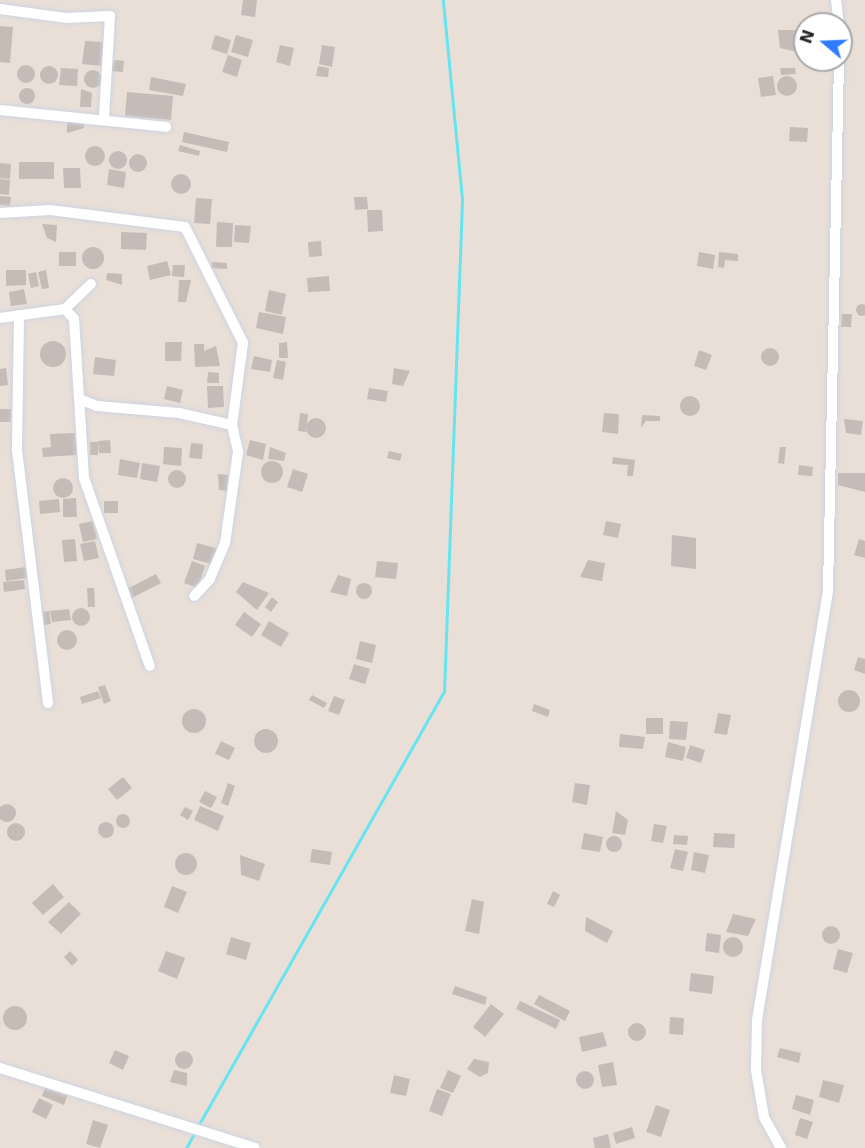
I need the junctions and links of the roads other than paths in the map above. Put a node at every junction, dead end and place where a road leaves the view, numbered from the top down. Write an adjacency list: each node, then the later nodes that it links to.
1 (0, 9): 4 (street)
2 (839, 72): 18 (street)
3 (0, 110): 4 (street)
4 (104, 118): 5 (street)
5 (166, 127)
6 (0, 213): 12 (street)
7 (91, 284): 8 (street)
8 (65, 309): 10 (street); 11 (street)
9 (0, 318): 10 (street)
10 (19, 318): 15 (street)
11 (79, 399): 12 (street); 14 (street)
12 (232, 425): 13 (street)
13 (194, 596)
14 (150, 666)
15 (48, 703)
16 (0, 1068): 17 (street)
17 (255, 1148)
18 (781, 1148)

